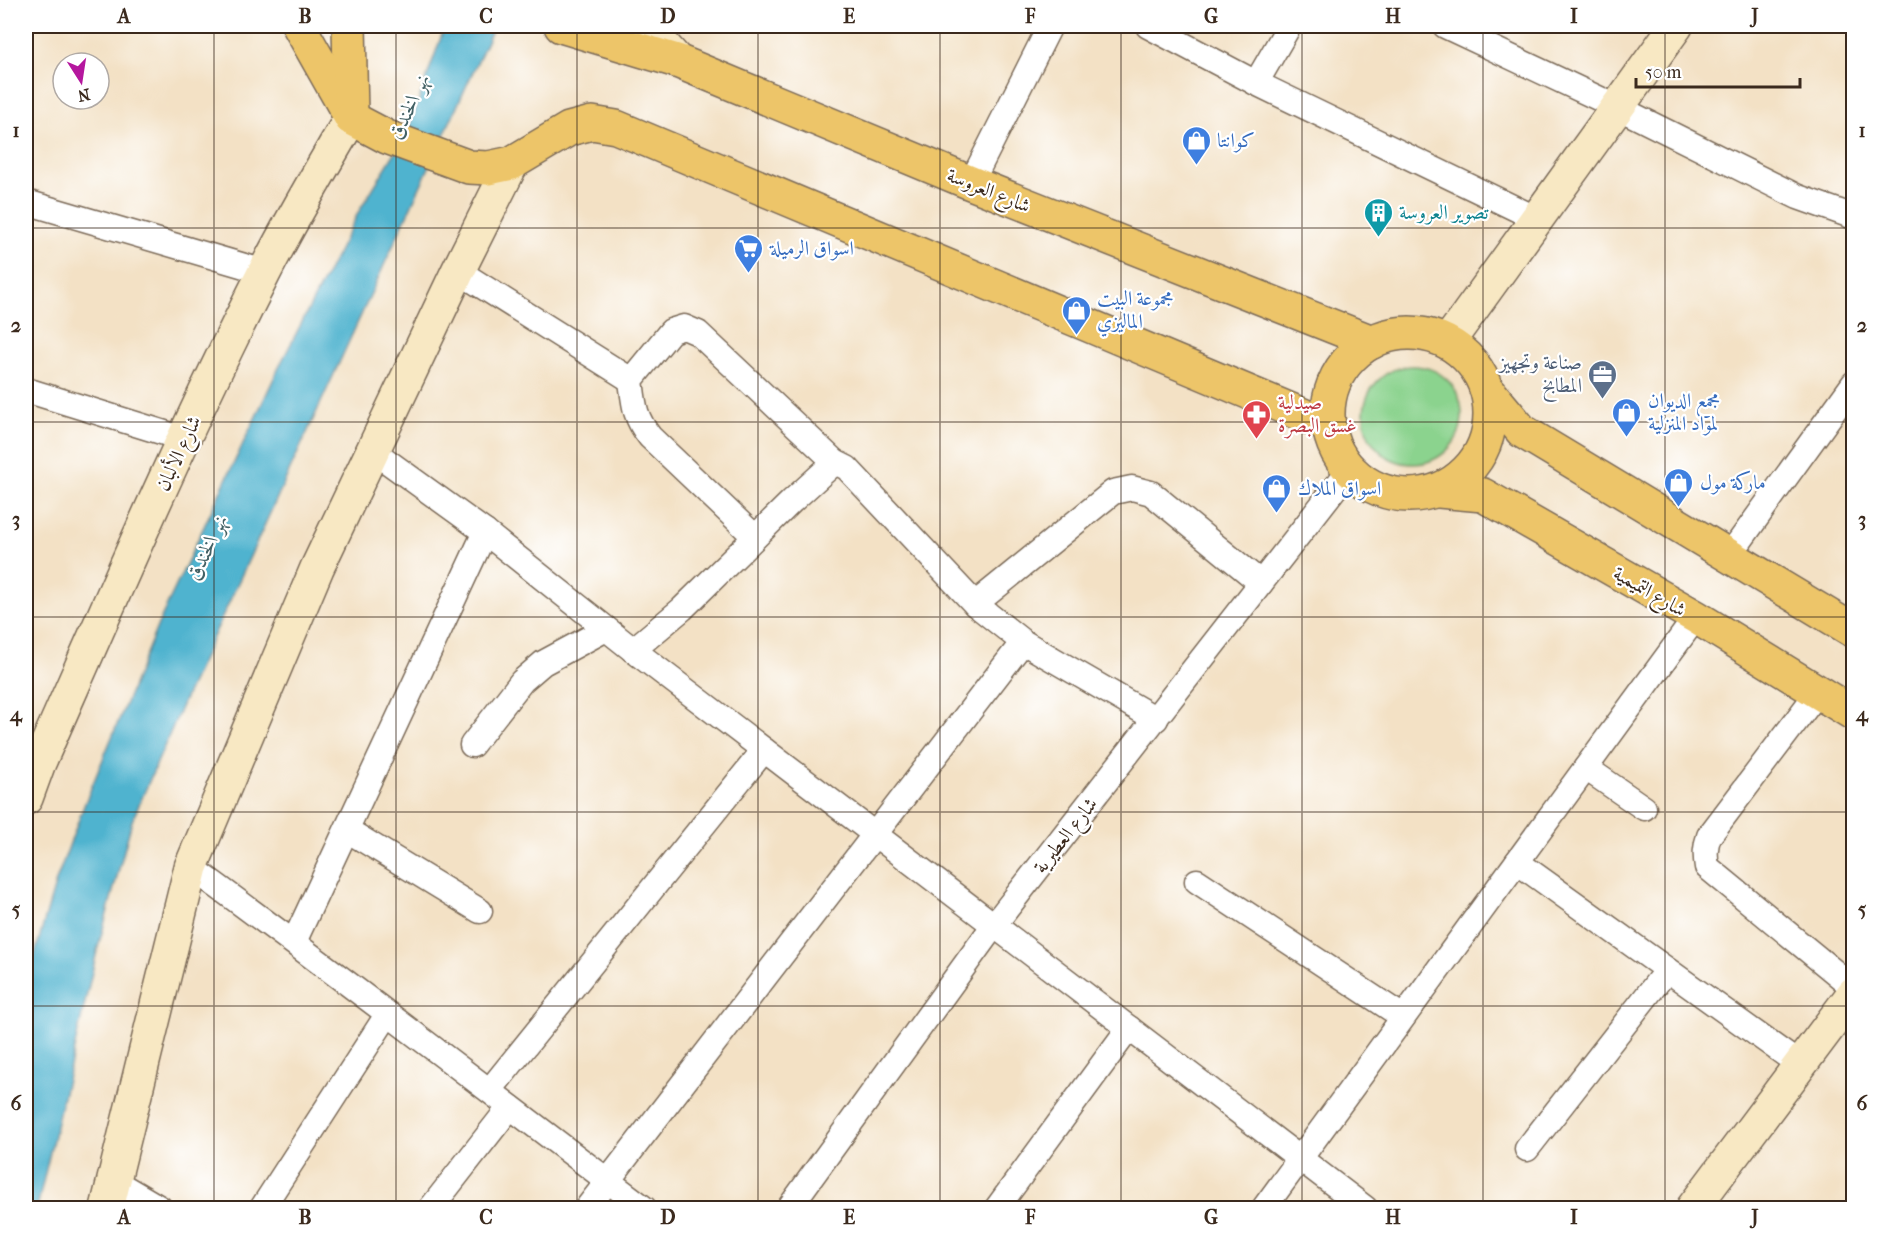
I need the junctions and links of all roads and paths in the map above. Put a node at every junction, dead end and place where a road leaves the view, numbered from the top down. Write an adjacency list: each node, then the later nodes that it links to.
1 (299, 26): 13 (main road)
2 (349, 26): 13 (main road)
3 (561, 26): 10 (main road, شارع العروسة)
4 (649, 26): 10 (main road)
5 (1050, 26): 15 (street)
6 (1148, 26): 11 (street)
7 (1289, 26): 11 (street)
8 (1445, 26): 12 (street)
9 (1676, 26): 12 (main road)
10 (677, 61): 15 (main road, شارع العروسة)
11 (1256, 83): 18 (street)
12 (1617, 107): 17 (street); 18 (main road)
13 (351, 118): 14 (main road); 20 (main road, شارع الألبان)
14 (512, 163): 19 (main road); 27 (main road)
15 (971, 183): 21 (main road, شارع العروسة)
16 (26, 202): 20 (street)
17 (1854, 217)
18 (1537, 219): 22 (main road)
19 (458, 271): 23 (street); 29 (main road)
20 (265, 272): 28 (main road, شارع الألبان)
21 (1372, 342): 22 (main road); 27 (main road)
22 (1448, 342): 25 (main road)
23 (631, 380): 30 (street); 34 (street)
24 (1854, 383): 35 (street)
25 (1486, 388): 32 (main road); 35 (main road)
26 (26, 390): 28 (street)
27 (1329, 426): 31 (main road)
28 (184, 439): 48 (main road, شارع الألبان)
29 (373, 451): 33 (street); 55 (main road)
30 (835, 462): 34 (street); 37 (street)
31 (1350, 469): 32 (main road); 36 (street, شارع العطيرية)
32 (1439, 491): 38 (main road, شارع التميمية)
33 (485, 532): 39 (street); 52 (street)
34 (755, 537): 42 (street)
35 (1729, 556): 40 (main road)
36 (1261, 583): 37 (street); 45 (street, شارع العطيرية)
37 (975, 604): 41 (street)
38 (1696, 618): 43 (main road, شارع التميمية); 49 (street)
39 (606, 629): 42 (street); 46 (street)
40 (1854, 631)
41 (1023, 642): 45 (street); 53 (street)
42 (633, 650): 47 (street)
43 (1818, 692): 44 (main road, شارع التميمية); 61 (street)
44 (1854, 714)
45 (1156, 718): 58 (street, شارع العطيرية)
46 (472, 745)
47 (764, 750): 53 (street); 67 (street)
48 (32, 764): 50 (main road, شارع الألبان)
49 (1586, 768): 51 (street); 54 (street)
50 (26, 798)
51 (1644, 808)
52 (347, 830): 57 (street); 59 (street)
53 (875, 834): 58 (street); 71 (street)
54 (1517, 862): 60 (street); 64 (street)
55 (191, 867): 59 (street); 72 (main road)
56 (1197, 880): 64 (street)
57 (480, 911)
58 (994, 926): 65 (street); 78 (street, شارع العطيرية)
59 (294, 942): 63 (street)
60 (1667, 970): 66 (street); 69 (street)
61 (1854, 988)
62 (1854, 993): 66 (main road)
63 (387, 1015): 67 (street); 74 (street)
64 (1403, 1017): 70 (street)
65 (1129, 1028): 70 (street); 79 (street)
66 (1800, 1065): 82 (main road)
67 (490, 1090): 68 (street)
68 (510, 1107): 71 (street); 75 (street)
69 (1527, 1149)
70 (1300, 1158): 80 (street); 81 (street)
71 (608, 1181): 76 (street); 77 (street)
72 (110, 1195): 73 (street)
73 (160, 1209)
74 (262, 1209)
75 (431, 1209)
76 (587, 1209)
77 (644, 1209)
78 (789, 1209)
79 (997, 1209)
80 (1264, 1209)
81 (1365, 1209)
82 (1693, 1209)

